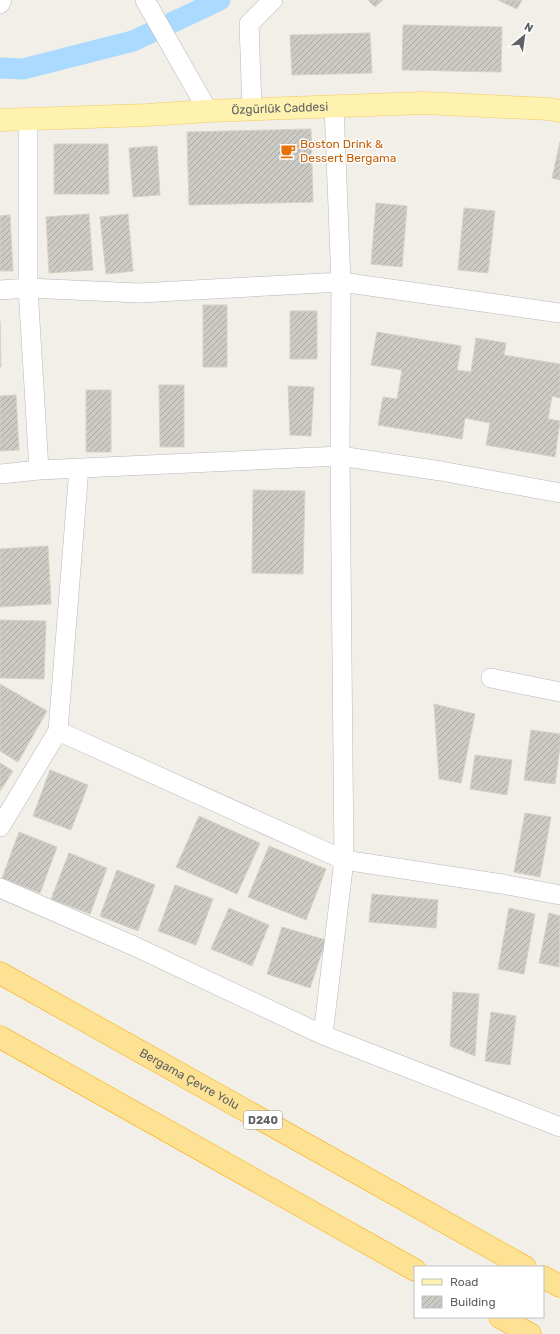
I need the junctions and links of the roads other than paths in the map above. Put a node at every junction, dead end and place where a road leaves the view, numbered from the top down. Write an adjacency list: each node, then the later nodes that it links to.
1 (2, 0): 4 (street)
2 (145, 0): 7 (street)
3 (273, 0): 6 (street)
4 (0, 4)
5 (334, 107): 6 (main road, Özgürlük Caddesi); 8 (main road, Özgürlük Caddesi); 11 (street)
6 (252, 109): 7 (main road, Özgürlük Caddesi)
7 (208, 111): 9 (main road, Özgürlük Caddesi)
8 (560, 111)
9 (28, 119): 10 (main road, Özgürlük Caddesi); 12 (street)
10 (0, 120)
11 (341, 282): 12 (street); 14 (street); 15 (street)
12 (28, 288): 13 (street); 17 (street)
13 (0, 290)
14 (560, 313)
15 (340, 456): 16 (street); 19 (street); 24 (street)
16 (79, 468): 17 (street); 22 (street)
17 (39, 470): 18 (street)
18 (0, 474)
19 (560, 493)
20 (491, 678): 21 (street)
21 (560, 692)
22 (58, 731): 23 (street); 24 (street)
23 (0, 827)
24 (344, 860): 26 (street); 28 (street)
25 (0, 888): 28 (street)
26 (560, 895)
27 (0, 973): 31 (highway, Bergama Çevre Yolu / D240)
28 (323, 1034): 30 (street)
29 (0, 1037): 32 (highway)
30 (560, 1127)
31 (523, 1266)
32 (414, 1269)
33 (544, 1278): 34 (highway)
34 (560, 1286)
35 (502, 1318): 36 (highway)
36 (530, 1334)

